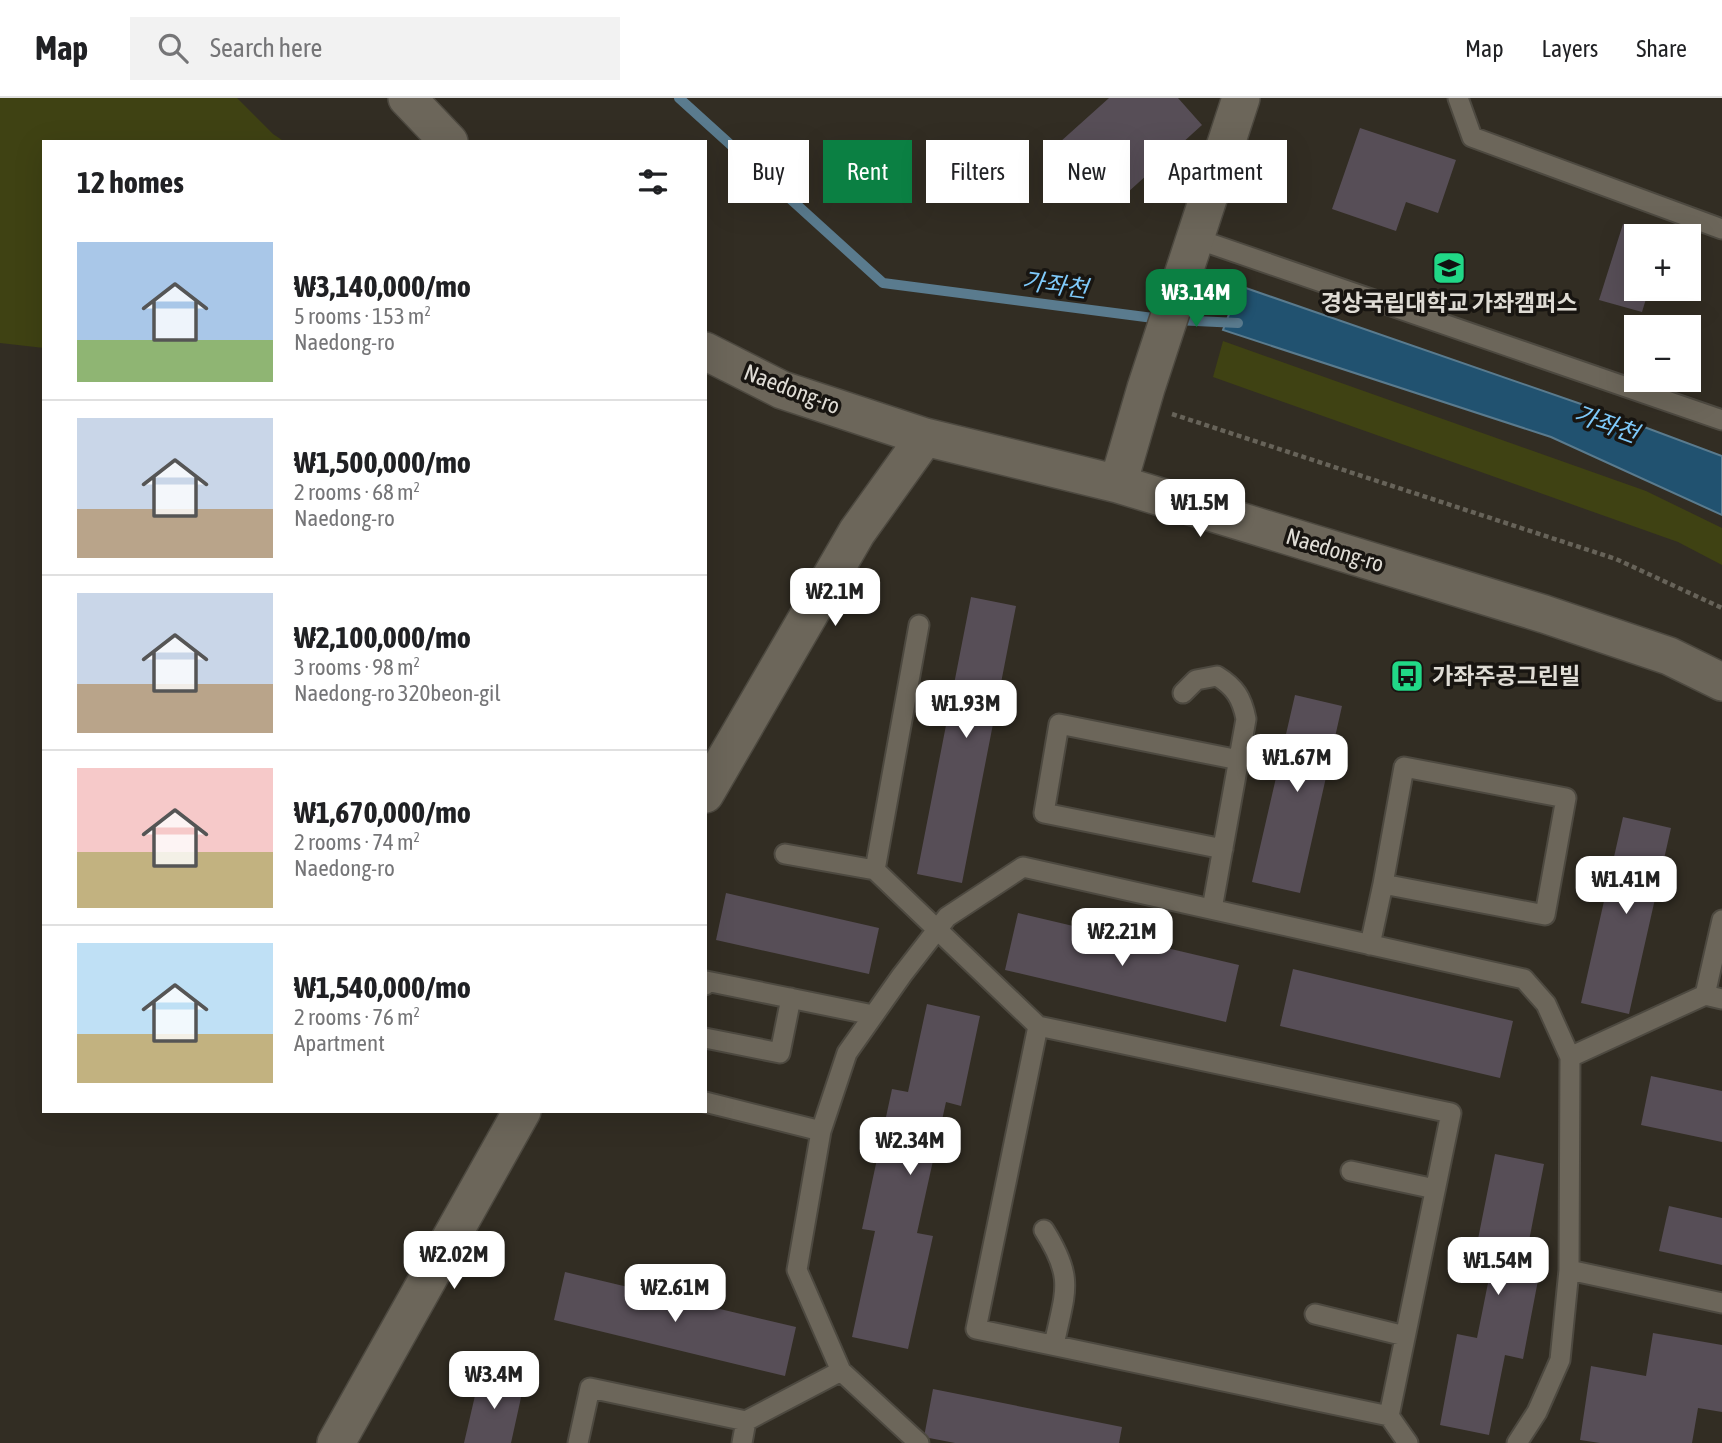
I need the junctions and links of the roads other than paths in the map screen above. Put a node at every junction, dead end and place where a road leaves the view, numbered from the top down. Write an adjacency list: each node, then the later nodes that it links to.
1 (407, 98): 4 (street)
2 (1241, 98): 6 (street)
3 (1458, 98): 5 (lane)
4 (447, 140)
5 (1722, 229)
6 (1192, 245): 8 (lane); 10 (street)
7 (707, 352): 9 (street, Naedong-ro)
8 (1722, 420)
9 (925, 437): 10 (street, Naedong-ro); 15 (street)
10 (1118, 484): 12 (street, Naedong-ro)
11 (919, 625): 18 (lane)
12 (1722, 682)
13 (1183, 693): 14 (lane)
14 (1239, 760): 16 (lane); 16 (lane)
15 (707, 791)
16 (1223, 849): 20 (lane)
17 (785, 854): 18 (lane)
18 (875, 870): 22 (lane)
19 (1382, 884): 19 (lane); 23 (lane)
20 (1212, 909): 22 (lane); 23 (lane)
21 (1722, 920): 25 (lane)
22 (936, 931): 27 (lane); 28 (lane)
23 (1370, 945): 30 (lane)
24 (707, 981): 26 (lane)
25 (1713, 997): 30 (lane)
26 (791, 998): 27 (lane); 29 (lane)
27 (873, 1015): 33 (lane)
28 (1038, 1026): 35 (lane); 41 (lane)
29 (707, 1038)
30 (1570, 1058): 37 (lane)
31 (707, 1102): 33 (lane)
32 (521, 1113): 45 (street)
33 (821, 1131): 42 (lane)
34 (1351, 1171): 35 (lane)
35 (1436, 1189): 40 (lane)
36 (1044, 1230): 41 (lane)
37 (1569, 1270): 38 (lane); 50 (lane)
38 (1722, 1303)
39 (1315, 1314): 40 (lane)
40 (1405, 1336): 43 (lane)
41 (1054, 1345): 43 (lane)
42 (841, 1371): 44 (lane); 48 (lane)
43 (1389, 1416): 49 (lane)
44 (746, 1421): 46 (lane); 47 (lane)
45 (336, 1443)
46 (578, 1443)
47 (742, 1443)
48 (919, 1443)
49 (1408, 1443)
50 (1517, 1443)

